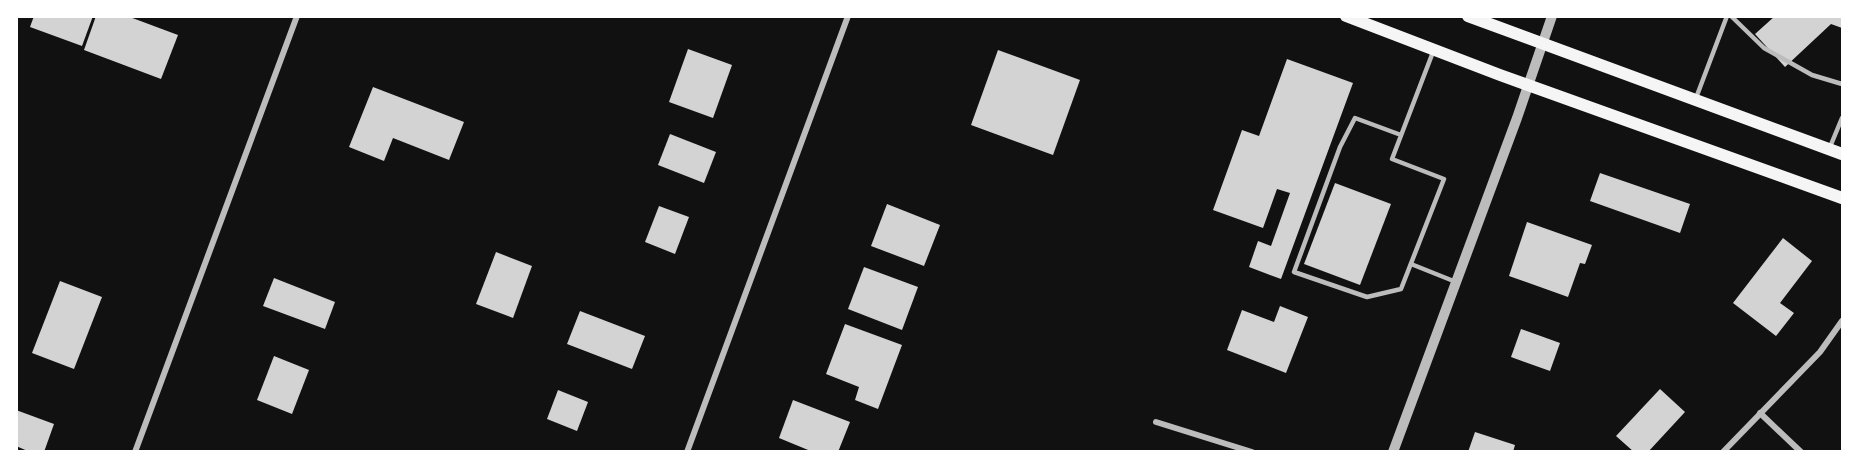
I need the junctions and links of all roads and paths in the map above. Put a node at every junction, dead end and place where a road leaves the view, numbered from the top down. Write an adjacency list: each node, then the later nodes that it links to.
1 (297, 16): 22 (street)
2 (848, 16): 23 (street)
3 (1346, 16): 8 (main road)
4 (1468, 16): 7 (main road)
5 (1552, 16): 7 (street)
6 (1729, 16): 9 (lane); 11 (lane)
7 (1542, 44): 10 (street); 11 (main road)
8 (1434, 49): 10 (main road); 13 (lane)
9 (1842, 84)
10 (1528, 85): 16 (main road); 18 (street)
11 (1695, 100): 14 (main road)
12 (1842, 118): 14 (lane)
13 (1401, 135): 17 (lane); 17 (lane)
14 (1829, 150): 15 (main road)
15 (1842, 154)
16 (1842, 198)
17 (1411, 264): 18 (lane)
18 (1456, 282): 25 (street)
19 (1842, 321): 20 (street)
20 (1760, 413): 26 (street); 27 (street)
21 (1156, 422): 24 (street)
22 (135, 452)
23 (687, 452)
24 (1252, 452)
25 (1393, 452)
26 (1723, 452)
27 (1801, 452)

